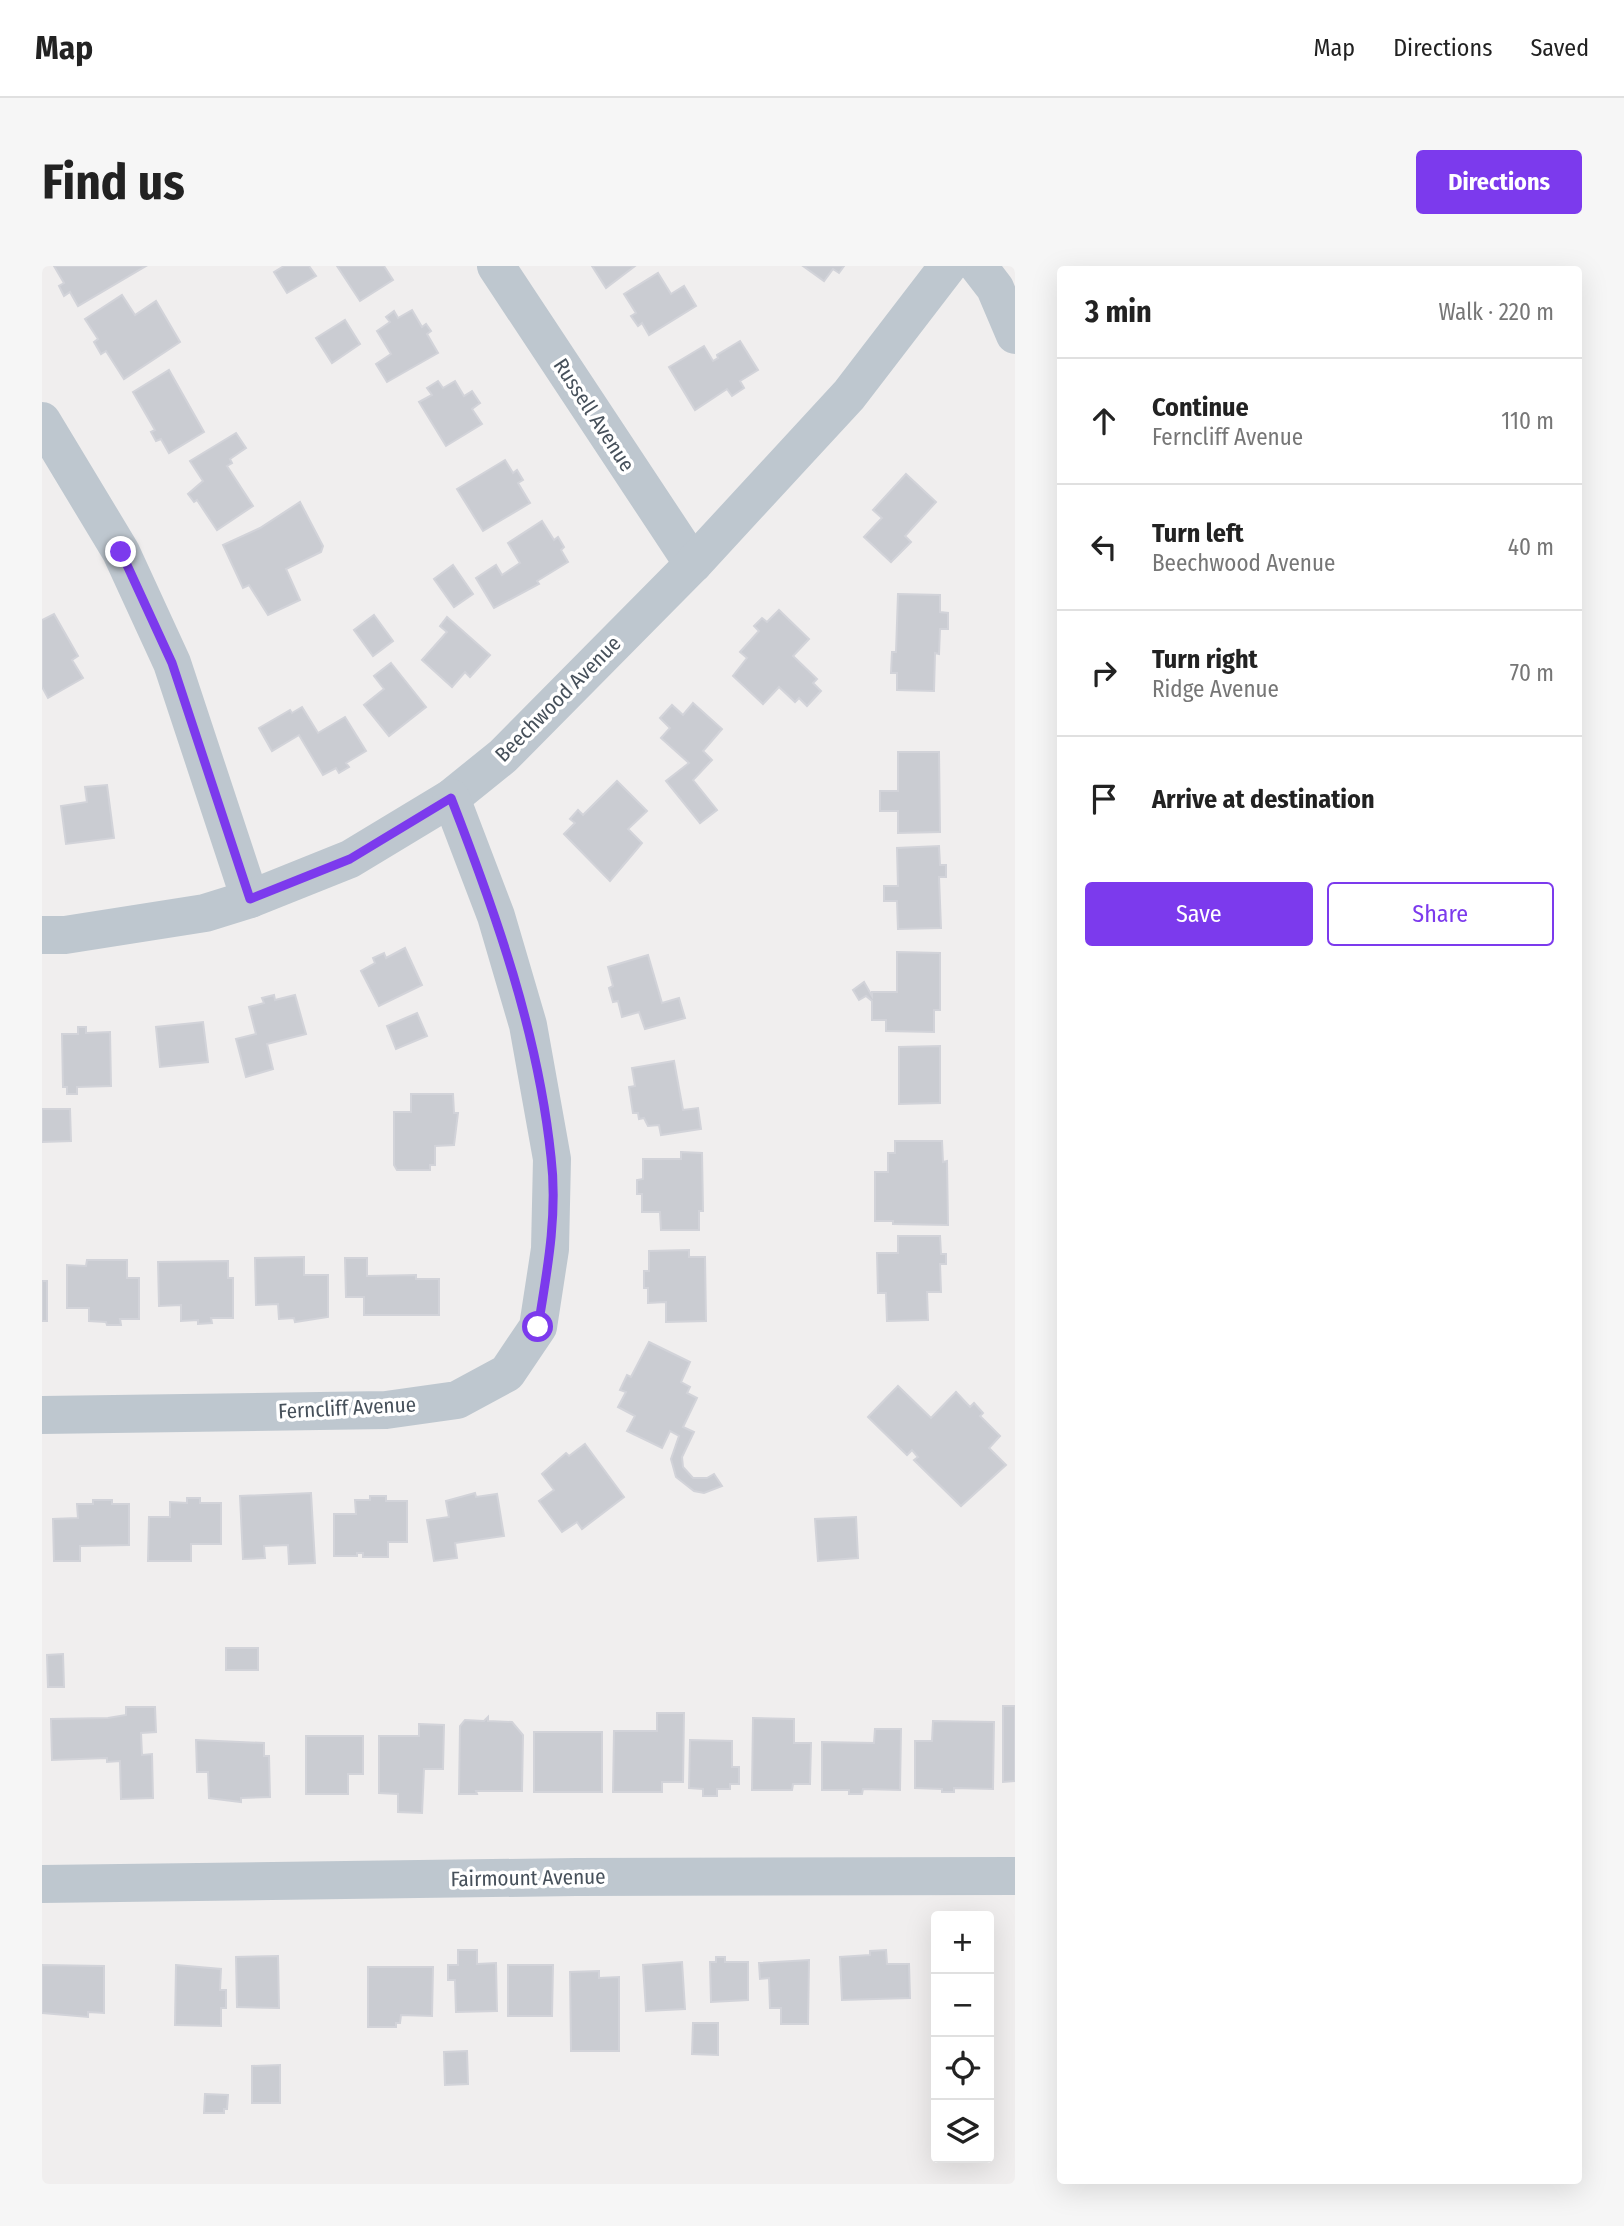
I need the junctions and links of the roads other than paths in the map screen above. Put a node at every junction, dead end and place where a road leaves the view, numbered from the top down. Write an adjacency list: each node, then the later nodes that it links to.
1 (496, 266): 6 (street, Russell Avenue)
2 (948, 266): 6 (street, Beechwood Avenue)
3 (978, 266): 4 (street)
4 (1015, 335)
5 (48, 440): 8 (street)
6 (693, 564): 7 (street, Beechwood Avenue)
7 (451, 798): 8 (street, Beechwood Avenue); 10 (street, Ferncliff Avenue)
8 (250, 899): 9 (street, Beechwood Avenue)
9 (42, 935)
10 (42, 1415)
11 (1015, 1876): 12 (street, Fairmount Avenue)
12 (42, 1884)

